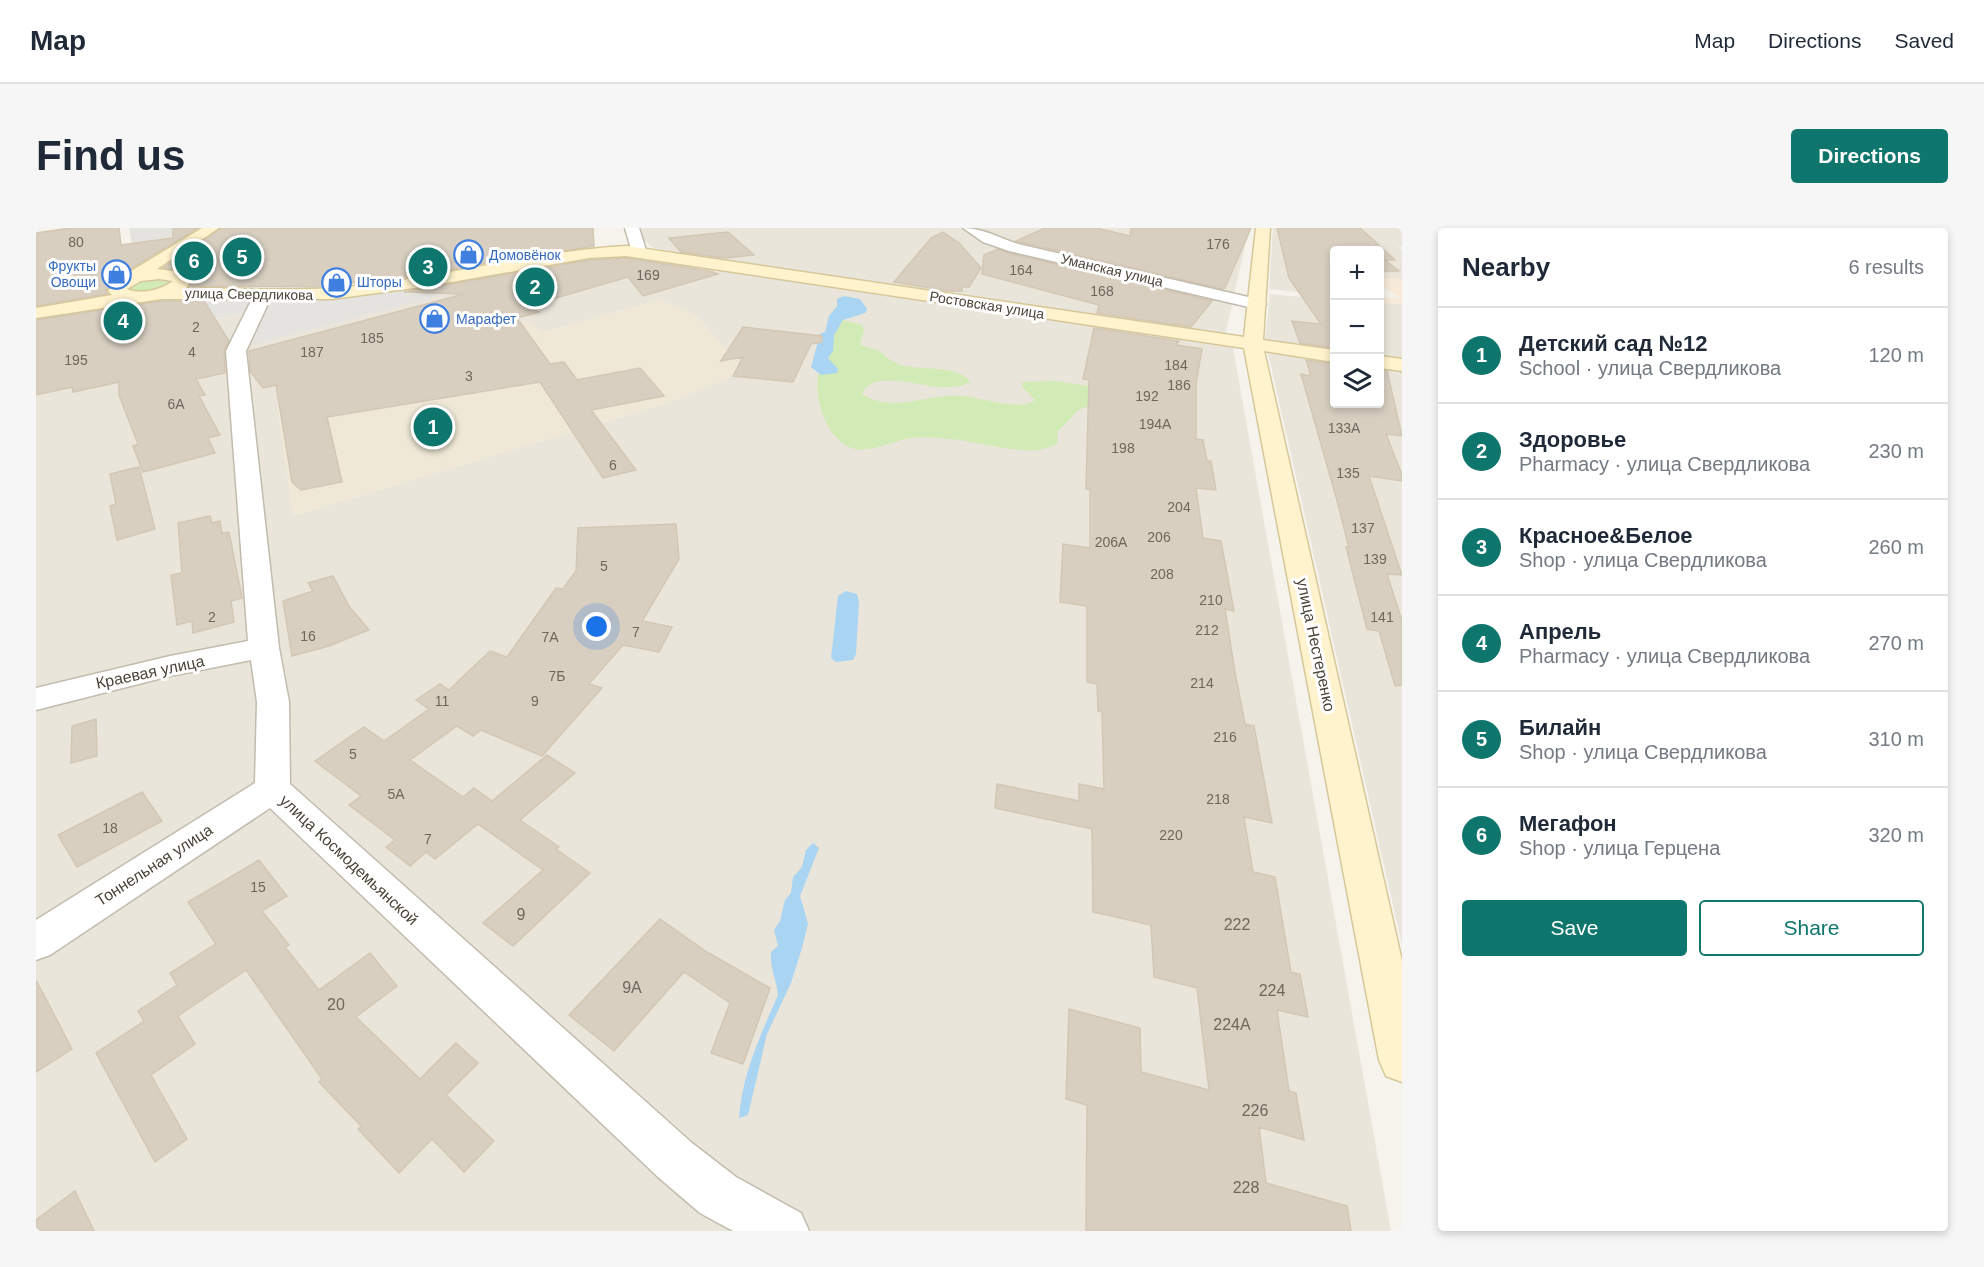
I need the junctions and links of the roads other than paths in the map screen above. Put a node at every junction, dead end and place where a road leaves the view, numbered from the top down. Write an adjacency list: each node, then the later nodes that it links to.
1 (212, 228): 5 (street)
2 (632, 228): 6 (street)
3 (970, 228): 11 (street, Уманская улица)
4 (1263, 228): 11 (street, улица Нестеренко)
5 (191, 242): 7 (street); 8 (street)
6 (639, 253): 9 (street, улица Свердликова); 13 (street, Ростовская улица)
7 (180, 277): 8 (street); 9 (street); 10 (street)
8 (127, 281): 10 (street); 12 (street)
9 (256, 294): 10 (street, улица Свердликова); 17 (street, улица Космодемьянской)
10 (148, 295): 12 (street, улица Свердликова)
11 (1257, 304): 13 (street, улица Нестеренко)
12 (36, 312)
13 (1253, 345): 14 (street, Ростовская улица); 21 (street, улица Нестеренко)
14 (1330, 355)
15 (1384, 363): 16 (street)
16 (1402, 365)
17 (264, 648): 18 (street, Краевая улица); 19 (street, улица Космодемьянской)
18 (36, 699)
19 (272, 789): 20 (street, Тоннельная улица); 22 (street, улица Космодемьянской)
20 (36, 942)
21 (1402, 1060)
22 (783, 1231)

